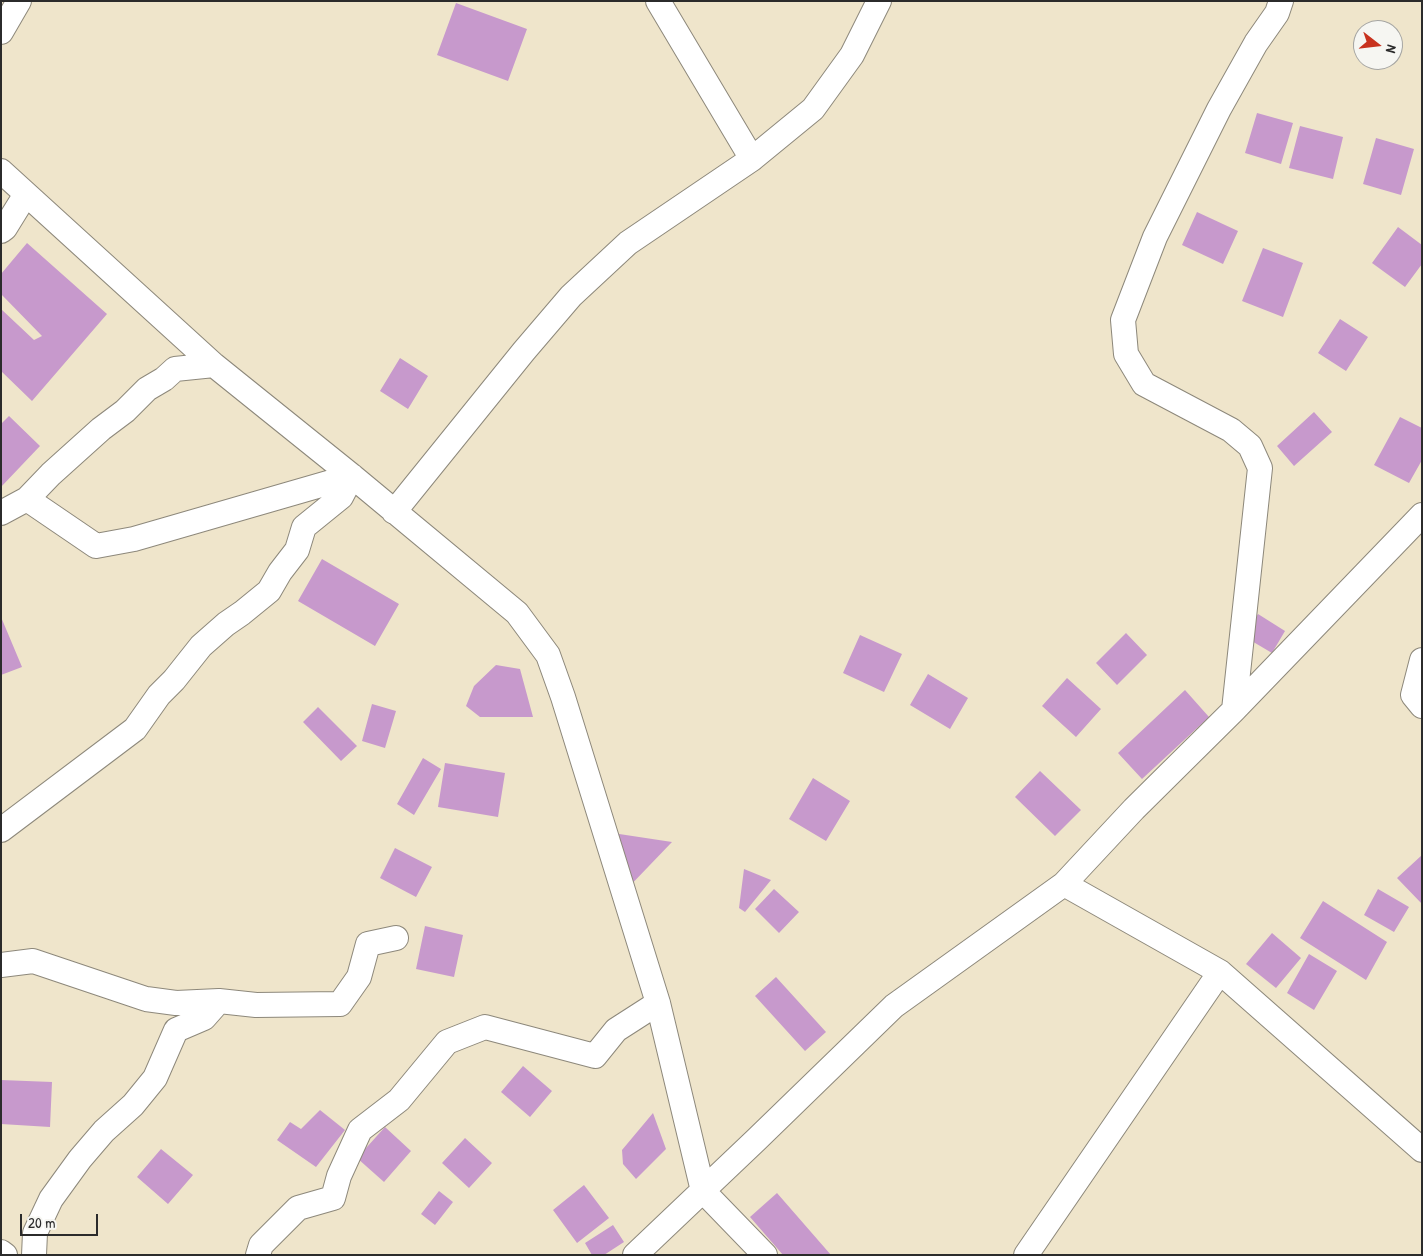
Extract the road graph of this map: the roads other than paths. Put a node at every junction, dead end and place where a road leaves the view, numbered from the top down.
1 (20, 1) edge
2 (658, 1) edge
3 (879, 1) edge
4 (1280, 1) edge
5 (1, 32) edge
6 (752, 159) junction
7 (1, 171) edge
8 (26, 194) junction
9 (1, 231) edge
10 (214, 365) junction
11 (352, 476) junction
12 (27, 498) junction
13 (394, 512) junction
14 (1, 513) edge
15 (1422, 515) edge
16 (1422, 660) edge
17 (1422, 706) edge
18 (1234, 710) junction
19 (1, 830) edge
20 (1064, 884) junction
21 (396, 938) dead end
22 (1, 965) edge
23 (1220, 972) junction
24 (219, 1001) junction
25 (658, 1003) junction
26 (1419, 1141) edge
27 (703, 1191) junction
28 (1, 1252) edge
29 (5, 1255) edge
30 (34, 1255) edge
31 (258, 1255) edge
32 (635, 1255) edge
33 (765, 1255) edge
34 (1026, 1255) edge

1 - 5 street
2 - 6 street
3 - 6 street
4 - 18 street
6 - 13 street
7 - 8 street
8 - 9 street
8 - 10 street
10 - 11 street
10 - 12 street
11 - 12 street
11 - 13 street
11 - 19 street
12 - 14 street
13 - 25 street
15 - 18 street
16 - 17 street
18 - 20 street
20 - 23 street
20 - 27 street
21 - 24 street
22 - 24 street
23 - 26 street
23 - 34 street
24 - 30 street
25 - 27 street
25 - 31 street
27 - 32 street
27 - 33 street
28 - 29 street

